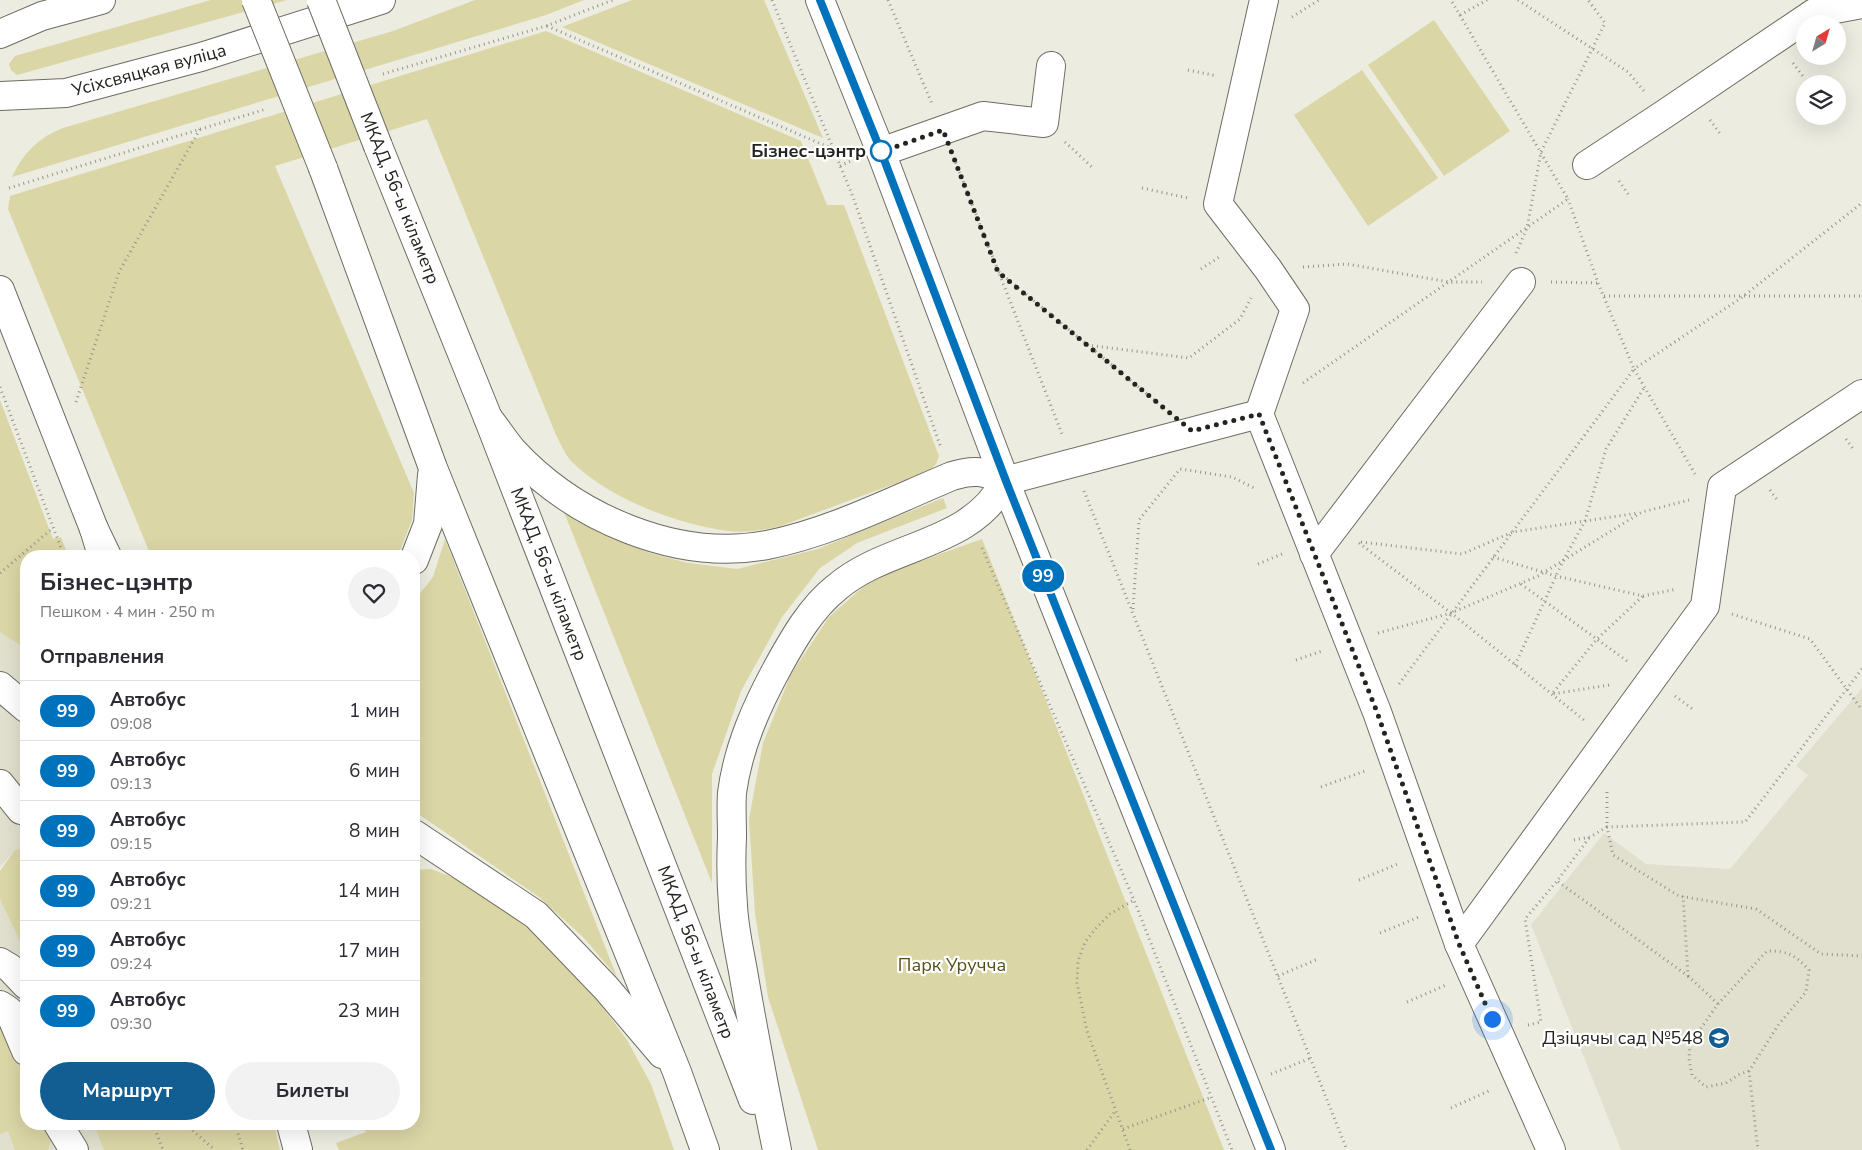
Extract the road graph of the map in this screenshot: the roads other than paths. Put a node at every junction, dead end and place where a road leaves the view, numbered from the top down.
1 (101, 0) edge
2 (256, 0) edge
3 (321, 0) edge
4 (381, 0) edge
5 (820, 0) edge
6 (1264, 0) edge
7 (1862, 4) edge
8 (0, 34) edge
9 (1051, 66) dead end
10 (0, 96) edge
11 (881, 152) junction
12 (1587, 165) dead end
13 (1521, 282) road end
14 (0, 290) edge
15 (1862, 394) edge
16 (1259, 414) junction
17 (488, 418) junction
18 (433, 468) junction
19 (1006, 481) junction
20 (94, 529) junction
21 (100, 550) edge
22 (104, 550) edge
23 (418, 550) edge
24 (1314, 554) junction
25 (0, 686) edge
26 (20, 703) edge
27 (0, 784) edge
28 (20, 809) edge
29 (420, 838) edge
30 (420, 854) edge
31 (448, 856) junction
32 (1459, 944) junction
33 (0, 962) edge
34 (20, 979) edge
35 (0, 1005) edge
36 (20, 1037) edge
37 (677, 1072) junction
38 (62, 1130) edge
39 (78, 1130) edge
40 (293, 1130) edge
41 (74, 1150) edge
42 (81, 1150) edge
43 (298, 1150) edge
44 (705, 1150) edge
45 (773, 1150) edge
46 (777, 1150) edge
47 (1271, 1150) edge
48 (1551, 1150) edge

1 - 8 main road
2 - 18 main road, bridge
3 - 17 main road, МКАД, 56-ы кіламетр, bridge
4 - 10 main road, Усіхсвяцкая вуліца
5 - 11 main road
6 - 16 main road
7 - 12 main road
9 - 11 main road
11 - 19 main road
13 - 24 main road
14 - 20 main road
15 - 32 main road
16 - 19 main road
16 - 24 main road
17 - 19 main road
17 - 45 main road, МКАД, 56-ы кіламетр
18 - 23 main road
18 - 37 main road
19 - 46 main road
19 - 47 main road
20 - 21 main road
20 - 22 main road
24 - 32 main road
25 - 26 main road
27 - 28 main road
29 - 31 main road
30 - 31 main road
31 - 37 main road
32 - 48 main road
33 - 34 main road
35 - 36 main road
37 - 44 main road
38 - 41 main road
39 - 42 main road
40 - 43 main road

